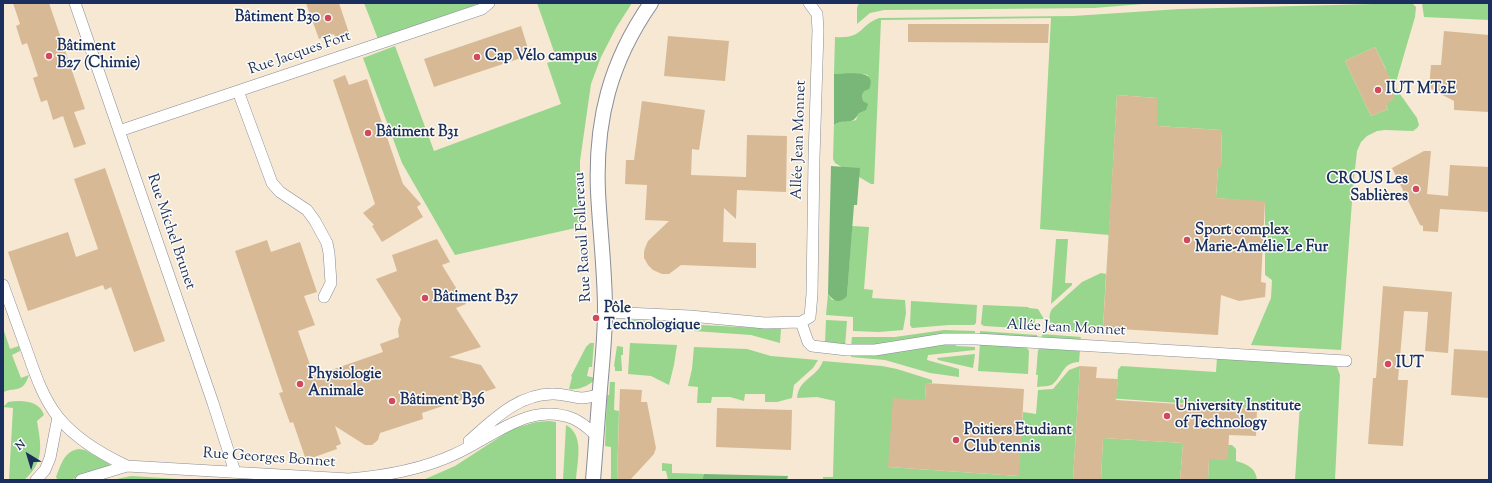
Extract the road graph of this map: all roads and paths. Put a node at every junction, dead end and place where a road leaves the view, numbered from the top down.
1 (75, 3) edge
2 (488, 3) edge
3 (651, 3) edge
4 (809, 3) edge
5 (238, 91) junction
6 (119, 131) junction
7 (3, 285) edge
8 (324, 297) dead end
9 (605, 312) junction
10 (800, 322) junction
11 (1346, 361) dead end
12 (600, 394) junction
13 (58, 417) junction
14 (596, 436) junction
15 (454, 455) junction
16 (127, 466) junction
17 (235, 472) junction
18 (36, 480) edge
19 (81, 480) edge
20 (593, 480) edge

1 - 6 street, Rue Michel Brunet
2 - 5 street, Rue Jacques Fort
3 - 9 street, Rue Raoul Follereau
4 - 10 street, Allée Jean Monnet
5 - 6 street, Rue Jacques Fort
5 - 8 street
6 - 17 street, Rue Michel Brunet
7 - 13 street
9 - 10 street
9 - 12 street, Rue Raoul Follereau
10 - 11 street, Allée Jean Monnet
12 - 14 street, Rue Raoul Follereau
12 - 15 street, Rue Georges Bonnet
13 - 16 street
13 - 18 street
14 - 15 street, Rue Georges Bonnet
14 - 20 street, Rue Raoul Follereau
15 - 17 street, Rue Georges Bonnet
16 - 17 street, Rue Georges Bonnet
16 - 19 street, Rue Georges Bonnet

